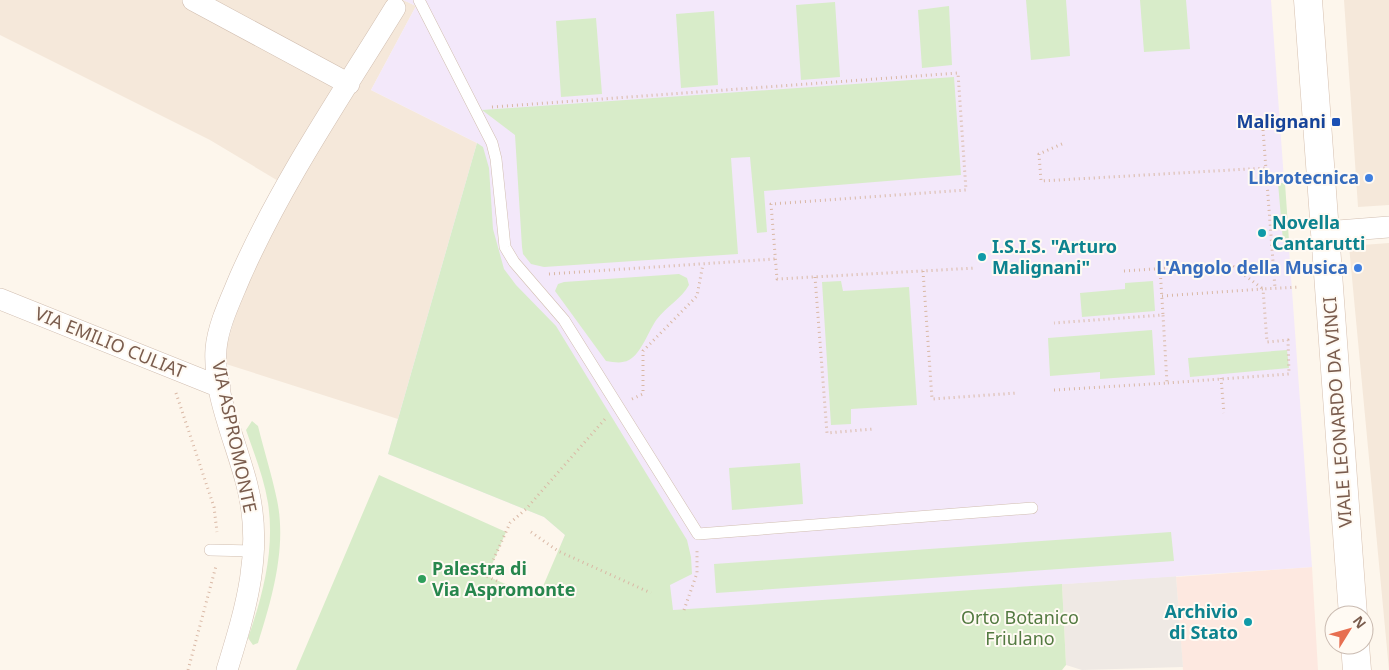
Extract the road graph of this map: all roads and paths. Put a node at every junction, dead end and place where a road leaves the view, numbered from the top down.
1 (193, 0) edge
2 (419, 0) edge
3 (1308, 0) edge
4 (395, 8) dead end
5 (349, 84) junction
6 (502, 106) dead end
7 (1263, 130) dead end
8 (1062, 144) dead end
9 (1266, 168) junction
10 (1389, 227) edge
11 (1325, 232) junction
12 (775, 259) junction
13 (704, 264) junction
14 (976, 268) dead end
15 (1160, 268) junction
16 (923, 271) junction
17 (1124, 271) dead end
18 (526, 276) junction
19 (815, 276) junction
20 (1299, 287) dead end
21 (1275, 288) junction
22 (1263, 289) junction
23 (1162, 296) junction
24 (0, 299) edge
25 (1163, 315) junction
26 (1054, 323) dead end
27 (1221, 378) junction
28 (1167, 382) junction
29 (220, 387) junction
30 (1054, 390) dead end
31 (176, 392) dead end
32 (1018, 393) dead end
33 (617, 406) junction
34 (1224, 413) dead end
35 (873, 429) dead end
36 (1032, 508) dead end
37 (531, 532) dead end
38 (217, 534) dead end
39 (698, 534) junction
40 (210, 550) dead end
41 (254, 551) junction
42 (216, 566) dead end
43 (498, 581) dead end
44 (651, 593) dead end
45 (1352, 605) edge
46 (684, 610) dead end
47 (1356, 655) edge
48 (188, 670) edge
49 (227, 670) edge
50 (1357, 670) edge

1 - 5 street
2 - 18 lane
3 - 11 main road, VIALE LEONARDO DA VINCI
4 - 5 street, VIA ASPROMONTE
5 - 29 street, VIA ASPROMONTE
6 - 12 path
7 - 9 path
8 - 9 path
9 - 21 path
10 - 11 street
11 - 45 main road, VIALE LEONARDO DA VINCI
12 - 13 path
12 - 19 path
13 - 18 path
13 - 33 path
14 - 16 path
15 - 17 path
15 - 22 path
15 - 23 path
16 - 19 path
16 - 32 path
18 - 33 lane
19 - 35 path
20 - 21 path
21 - 22 path
22 - 23 path
22 - 27 path
23 - 25 path
24 - 29 street, VIA EMILIO CULIAT
25 - 26 path
25 - 28 path
27 - 28 path
27 - 34 path
28 - 30 path
29 - 41 street, VIA ASPROMONTE
31 - 38 path
33 - 39 lane
33 - 43 path
36 - 39 lane
37 - 44 path
39 - 46 path
40 - 41 lane
41 - 49 street, VIA ASPROMONTE
42 - 48 path
47 - 50 main road

